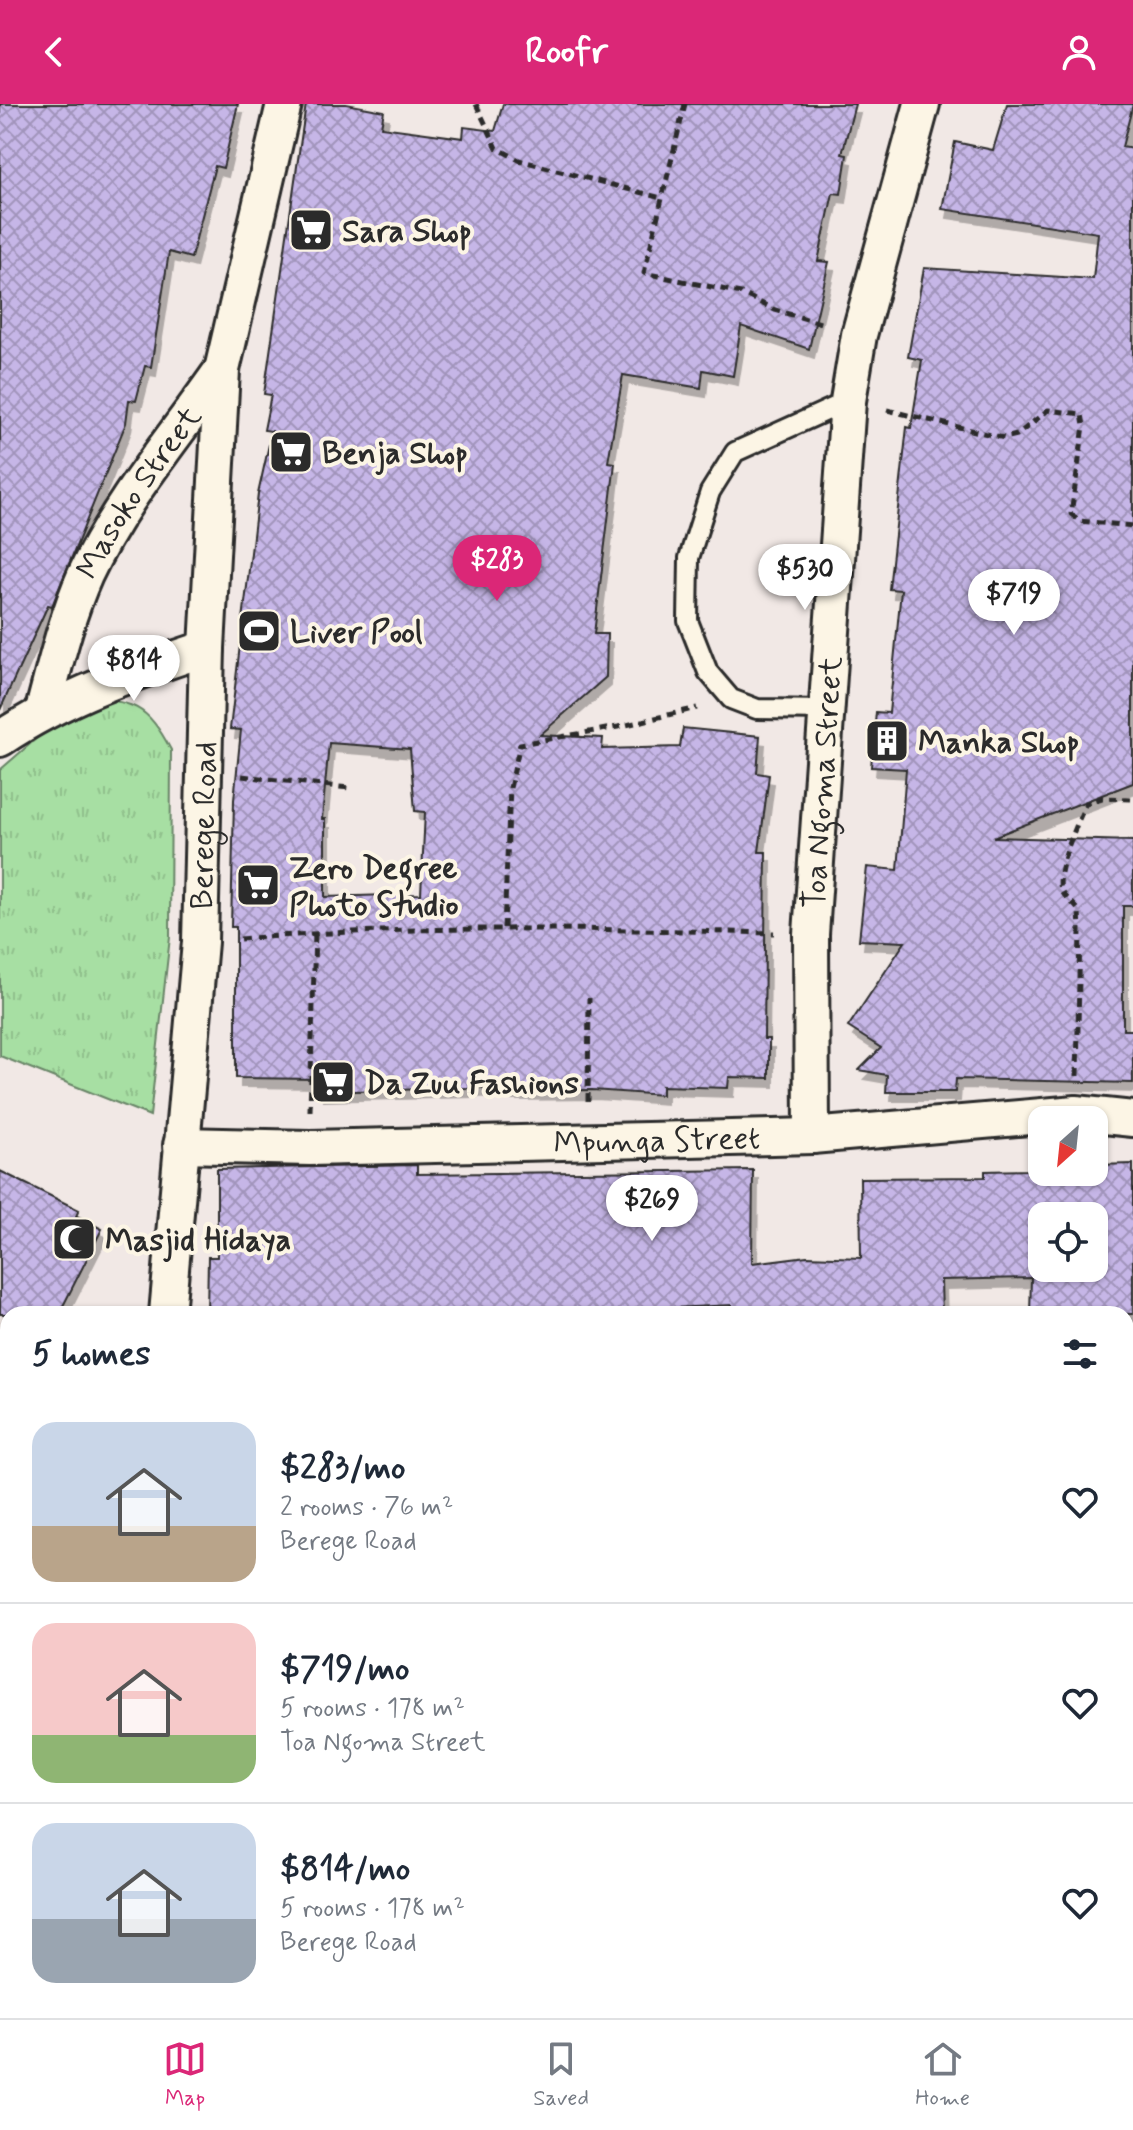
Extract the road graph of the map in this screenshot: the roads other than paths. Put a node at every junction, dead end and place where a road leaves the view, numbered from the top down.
1 (284, 104) edge
2 (922, 104) edge
3 (222, 370) junction
4 (848, 401) junction
5 (207, 648) junction
6 (43, 710) junction
7 (827, 710) junction
8 (0, 739) edge
9 (1133, 1119) edge
10 (812, 1136) junction
11 (181, 1145) junction
12 (168, 1306) edge

1 - 3 street, Berege Road
2 - 4 street, Toa Ngoma Street
3 - 5 street, Berege Road
3 - 6 street, Masoko Street
4 - 7 street, Toa Ngoma Street
4 - 7 lane
5 - 6 street
5 - 11 street, Berege Road
6 - 8 street
7 - 10 street, Toa Ngoma Street
9 - 10 street, Mpunga Street
10 - 11 street, Mpunga Street
11 - 12 street, Berege Road

